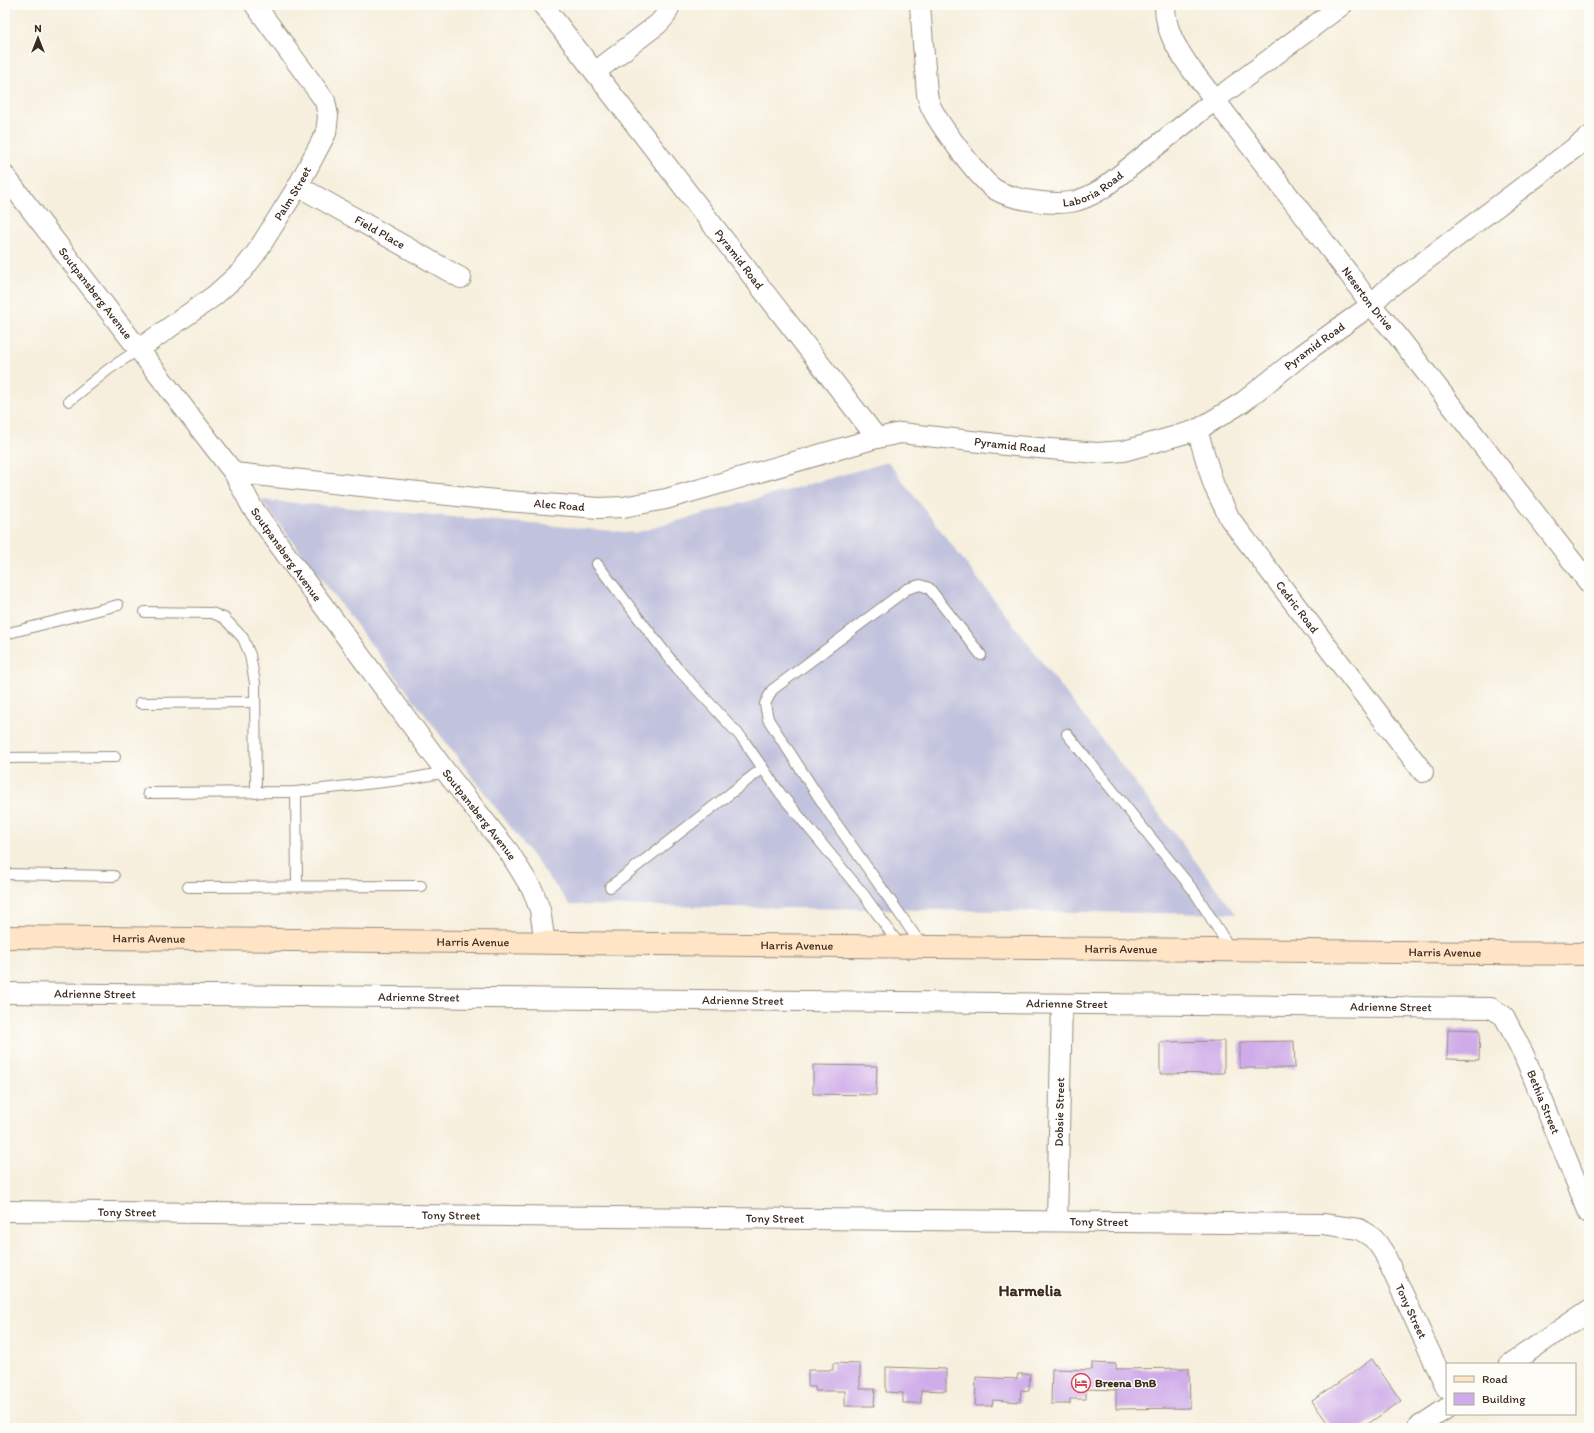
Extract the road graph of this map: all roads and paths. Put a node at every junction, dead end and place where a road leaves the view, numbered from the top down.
1 (255, 5) edge
2 (543, 5) edge
3 (670, 5) edge
4 (920, 5) edge
5 (1165, 5) edge
6 (1342, 5) edge
7 (594, 72) junction
8 (1215, 100) junction
9 (1589, 137) edge
10 (5, 176) edge
11 (298, 186) junction
12 (461, 278) dead end
13 (1370, 305) junction
14 (139, 349) junction
15 (69, 401) dead end
16 (1197, 430) junction
17 (877, 438) junction
18 (234, 473) junction
19 (597, 564) dead end
20 (1589, 583) edge
21 (118, 605) dead end
22 (145, 612) dead end
23 (5, 634) edge
24 (981, 655) dead end
25 (254, 702) junction
26 (140, 703) dead end
27 (1067, 734) dead end
28 (115, 757) dead end
29 (5, 758) edge
30 (763, 768) junction
31 (446, 772) junction
32 (1423, 772) dead end
33 (256, 792) junction
34 (296, 792) junction
35 (148, 793) dead end
36 (5, 874) edge
37 (114, 876) dead end
38 (297, 885) junction
39 (421, 886) dead end
40 (188, 887) dead end
41 (610, 887) dead end
42 (5, 936) edge
43 (544, 943) junction
44 (900, 946) junction
45 (923, 947) junction
46 (1232, 950) junction
47 (1589, 954) edge
48 (5, 993) edge
49 (1062, 1004) junction
50 (1481, 1008) joint
51 (1581, 1175) edge
52 (5, 1211) edge
53 (1589, 1213) edge
54 (1057, 1220) junction
55 (1589, 1310) edge
56 (1511, 1363) edge
57 (1446, 1387) edge
58 (1446, 1409) edge
59 (1418, 1428) edge

1 - 11 street, Palm Street
2 - 7 street, Pyramid Road
3 - 7 street
4 - 8 street, Laboria Road
5 - 8 street, Neserton Drive
6 - 8 street, Laboria Road
7 - 17 street, Pyramid Road
8 - 13 street, Neserton Drive
9 - 13 street, Pyramid Road
10 - 14 street, Soutpansberg Avenue
11 - 12 street, Field Place
11 - 14 street, Palm Street
13 - 16 street, Pyramid Road
13 - 20 street, Neserton Drive
14 - 15 lane
14 - 18 street, Soutpansberg Avenue
16 - 17 street, Pyramid Road
16 - 32 street, Cedric Road
17 - 18 street, Alec Road
18 - 31 street, Soutpansberg Avenue
19 - 30 lane
21 - 23 lane
22 - 25 lane
24 - 45 lane
25 - 26 lane
25 - 33 lane
27 - 46 lane
28 - 29 lane
30 - 41 lane
30 - 44 lane
31 - 34 lane
31 - 43 street, Soutpansberg Avenue
33 - 34 lane
33 - 35 lane
34 - 38 lane
36 - 37 lane
38 - 39 lane
38 - 40 lane
42 - 43 main road, Harris Avenue
43 - 44 main road, Harris Avenue
44 - 45 main road, Harris Avenue
45 - 46 main road, Harris Avenue
46 - 47 main road, Harris Avenue
48 - 49 street, Adrienne Street
49 - 50 street, Adrienne Street
49 - 54 street, Dobsie Street
50 - 51 street, Bethia Street
51 - 53 street, Bethia Street
52 - 54 street, Tony Street
54 - 57 street, Tony Street
55 - 56 street
58 - 59 street

